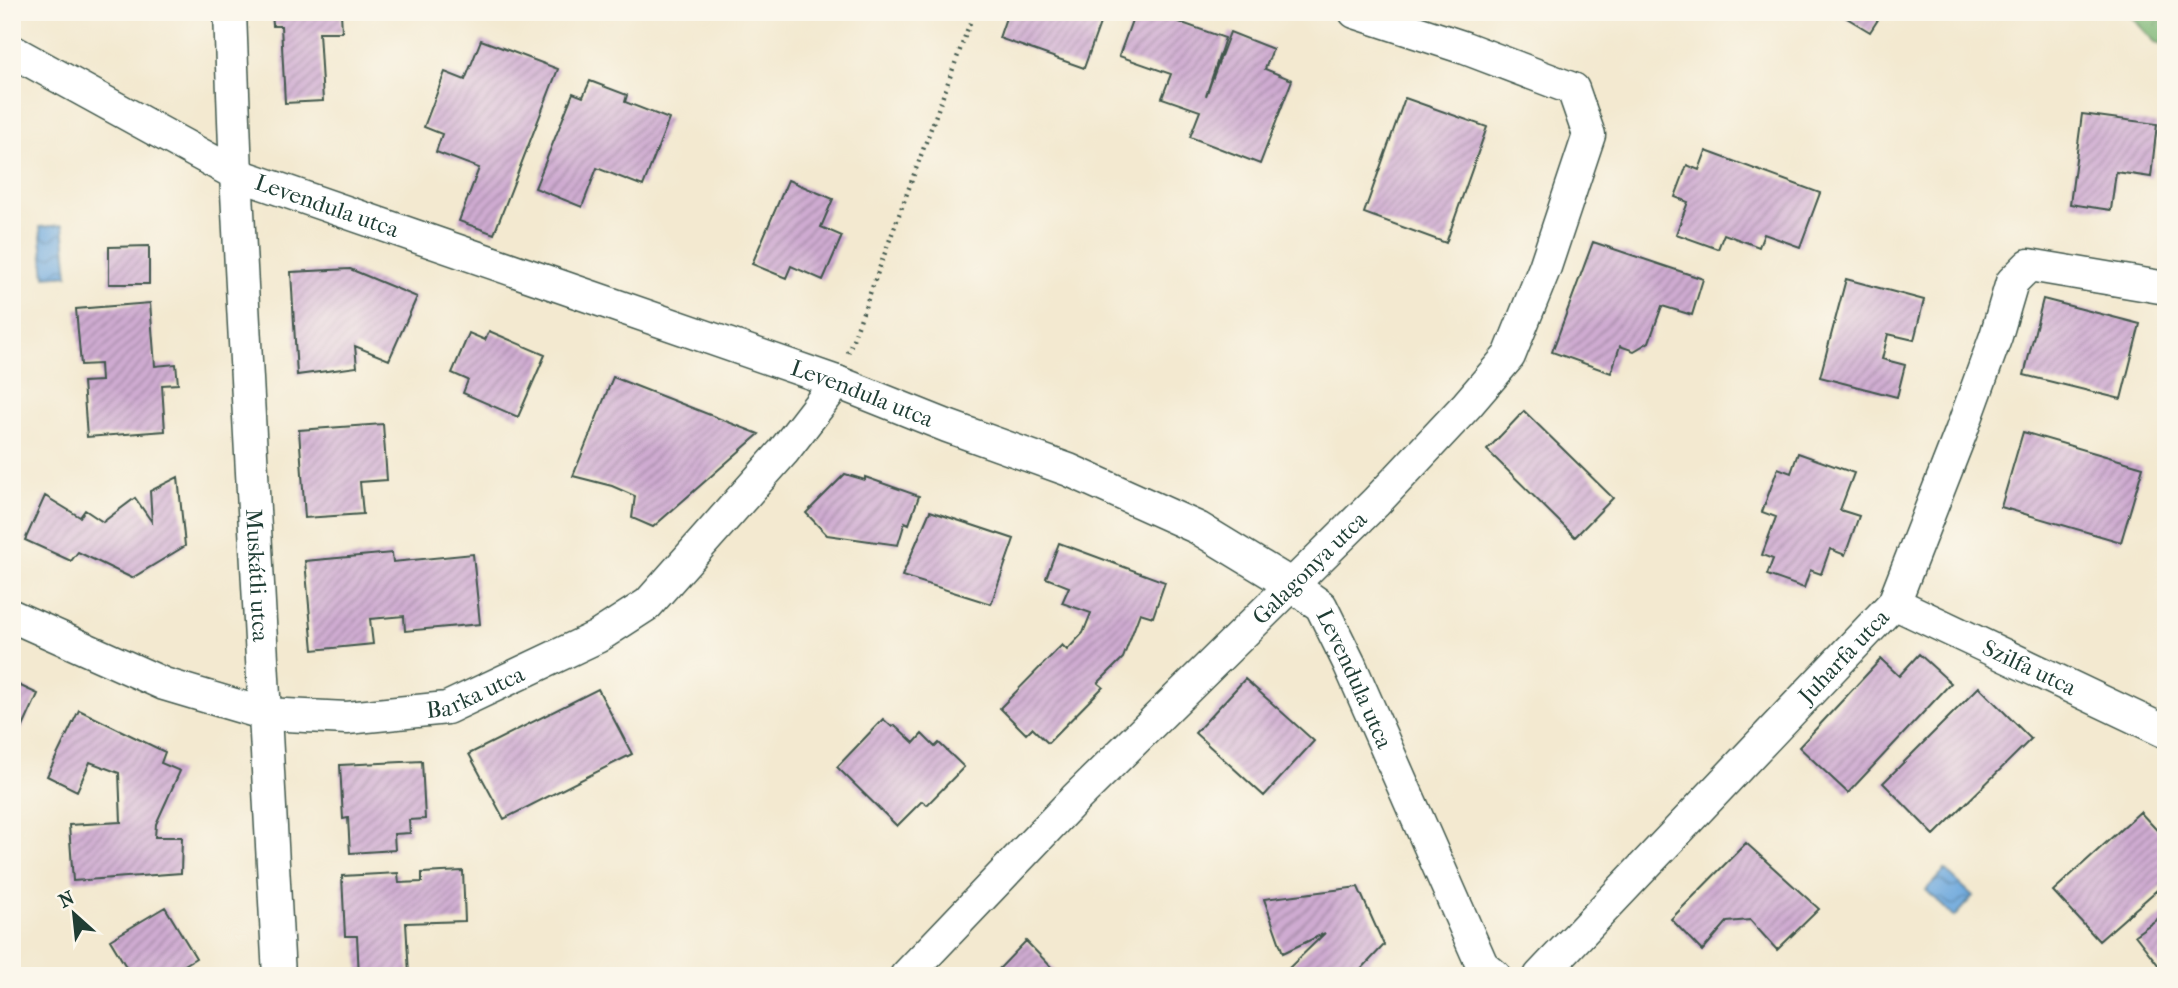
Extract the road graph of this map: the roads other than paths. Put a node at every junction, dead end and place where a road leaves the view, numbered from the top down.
1 (230, 12) edge
2 (1355, 12) edge
3 (12, 51) edge
4 (236, 174) junction
5 (2166, 288) edge
6 (837, 383) junction
7 (1290, 584) junction
8 (1894, 603) junction
9 (12, 616) edge
10 (265, 714) junction
11 (2166, 732) edge
12 (279, 976) edge
13 (906, 976) edge
14 (1495, 976) edge
15 (1540, 976) edge

1 - 4 street, Muskátli utca
2 - 7 street, Galagonya utca
3 - 4 street, Levendula utca
4 - 6 street, Levendula utca
4 - 10 street, Muskátli utca
5 - 8 street, Juharfa utca
6 - 7 street, Levendula utca
6 - 10 street, Barka utca
7 - 13 street, Galagonya utca
7 - 14 street, Levendula utca
8 - 11 street, Szilfa utca
8 - 15 street, Juharfa utca
9 - 10 street, Barka utca
10 - 12 street, Muskátli utca

